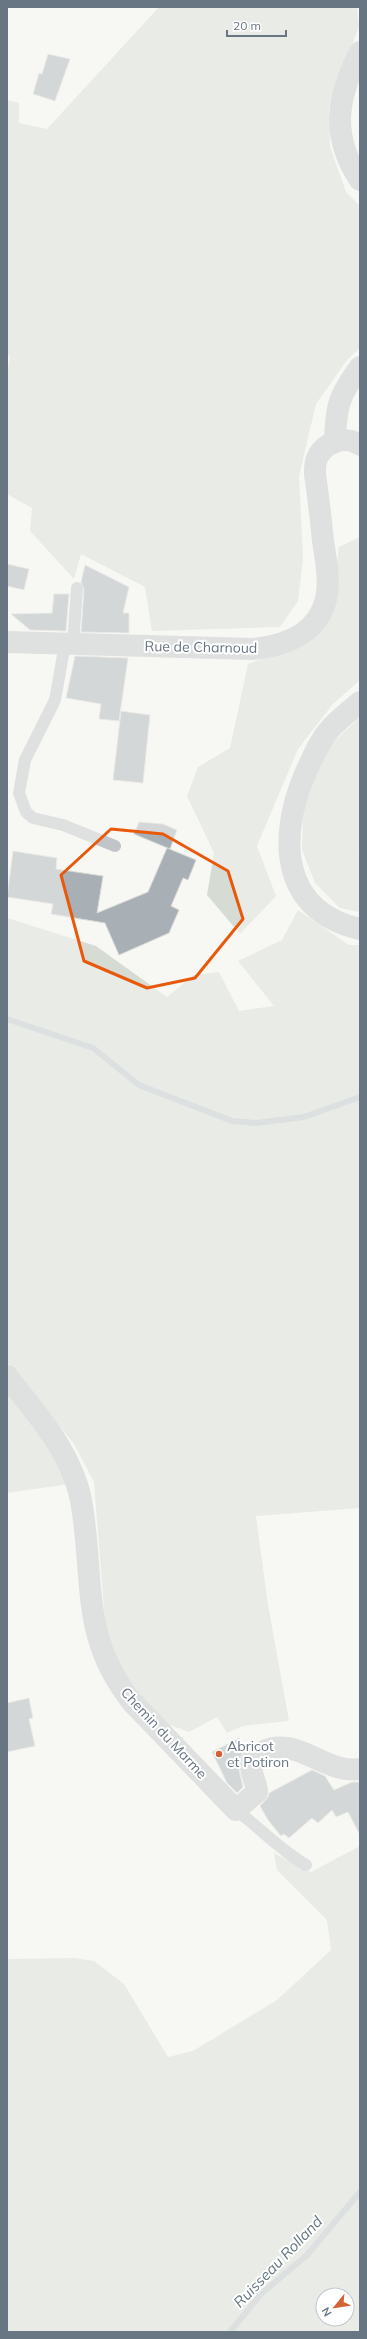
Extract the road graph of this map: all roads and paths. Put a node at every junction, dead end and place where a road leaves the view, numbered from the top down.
1 (360, 52) edge
2 (360, 180) edge
3 (360, 367) edge
4 (335, 441) junction
5 (360, 445) edge
6 (77, 588) dead end
7 (7, 642) edge
8 (69, 644) junction
9 (360, 702) edge
10 (115, 846) dead end
11 (360, 929) edge
12 (7, 1376) edge
13 (360, 1769) edge
14 (236, 1810) junction
15 (306, 1865) dead end

1 - 2 street
3 - 4 street
4 - 5 street
4 - 8 street, Rue de Charnoud
6 - 8 lane
7 - 8 street, Rue de Charnoud
8 - 10 lane
9 - 11 street
12 - 14 street, Chemin du Marme
13 - 14 street
14 - 15 lane

